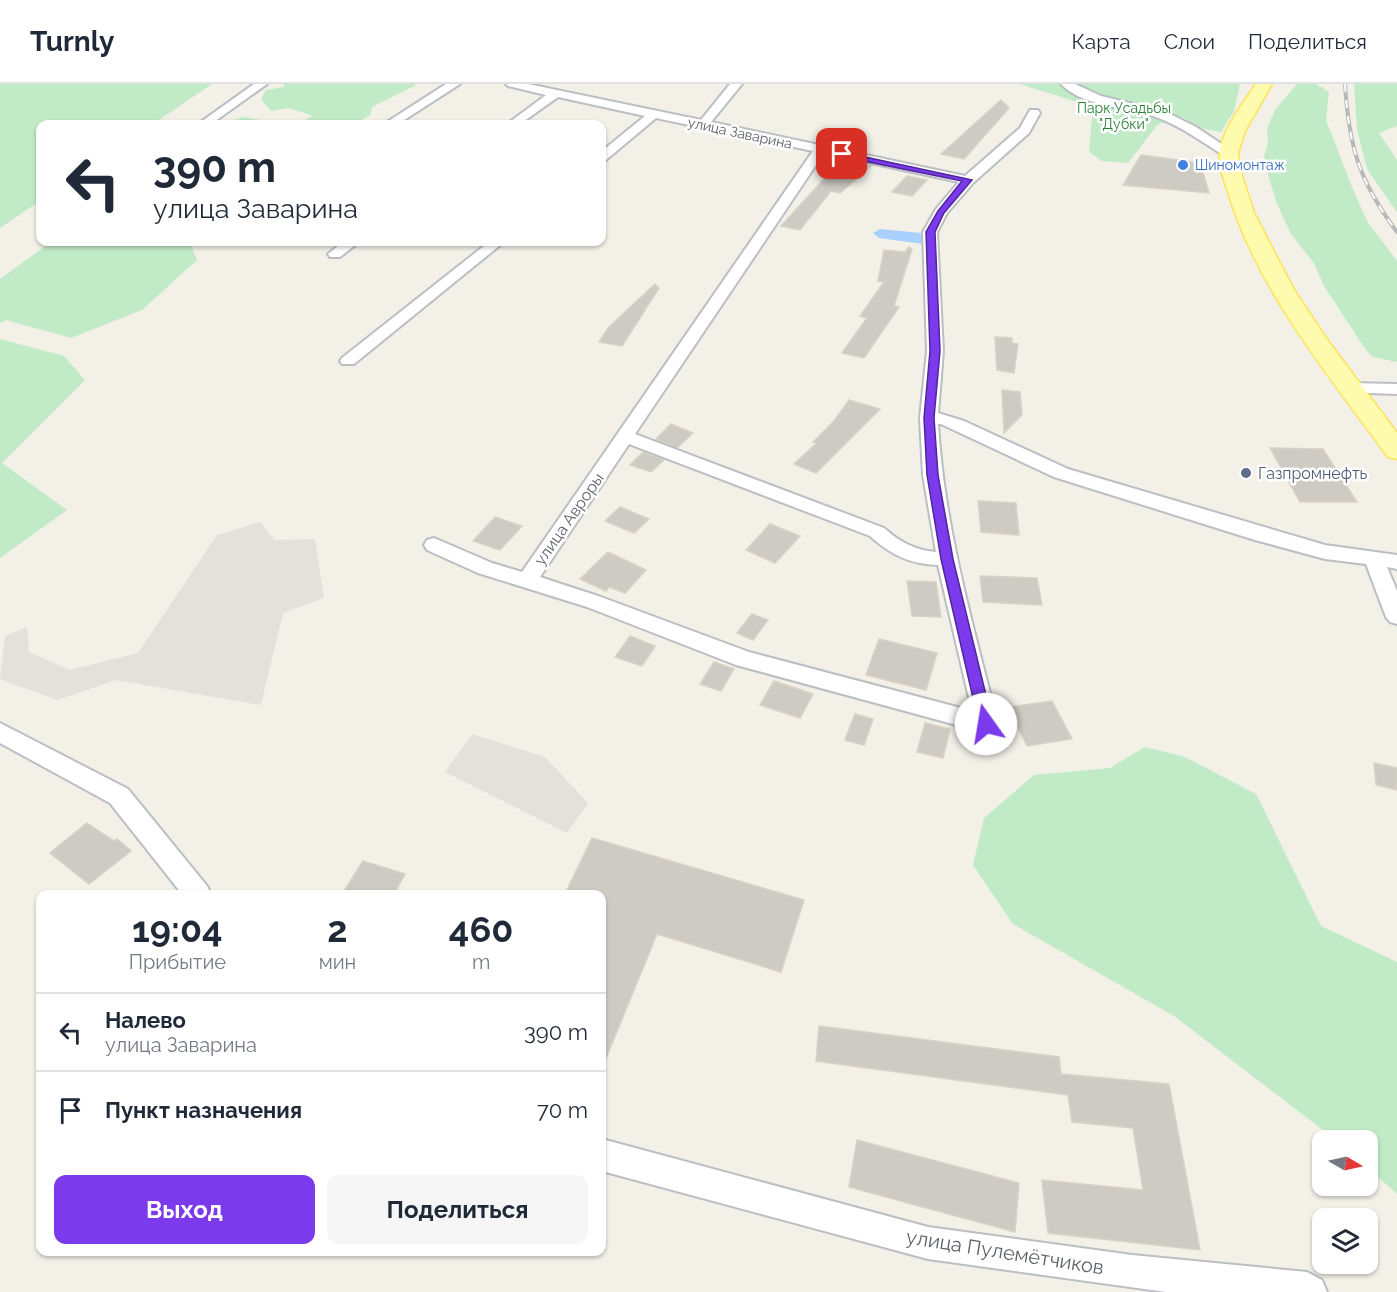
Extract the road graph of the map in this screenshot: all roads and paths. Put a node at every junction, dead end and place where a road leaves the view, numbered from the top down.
1 (261, 84) edge
2 (454, 84) edge
3 (512, 84) edge
4 (736, 84) edge
5 (1067, 84) edge
6 (1264, 84) edge
7 (556, 93) junction
8 (1034, 113) dead end
9 (654, 114) junction
10 (210, 120) edge
11 (396, 120) edge
12 (519, 120) edge
13 (703, 125) junction
14 (820, 150) junction
15 (1229, 153) junction
16 (606, 154) edge
17 (968, 180) junction
18 (346, 246) edge
19 (492, 246) edge
20 (335, 254) dead end
21 (348, 361) dead end
22 (1349, 388) junction
23 (1397, 389) edge
24 (929, 418) junction
25 (626, 437) junction
26 (1397, 451) edge
27 (434, 545) dead end
28 (947, 559) junction
29 (1374, 560) junction
30 (1397, 562) edge
31 (527, 580) junction
32 (1397, 617) edge
33 (0, 732) edge
34 (195, 890) edge
35 (606, 1156) edge
36 (1310, 1292) edge

1 - 10 street
2 - 11 street
3 - 7 street, улица Заварина
4 - 13 street
5 - 15 street
6 - 15 main road
7 - 9 street, улица Заварина
7 - 12 street
8 - 17 street
9 - 13 street, улица Заварина
9 - 16 street
13 - 14 street, улица Заварина
14 - 17 street, улица Заварина
14 - 25 street, улица Авроры
15 - 22 main road
17 - 24 street
18 - 20 street
19 - 21 street
22 - 23 street
22 - 26 main road
24 - 28 street
24 - 29 street
25 - 28 street
25 - 31 street, улица Авроры
27 - 31 street
28 - 31 street, улица Авроры
29 - 30 street
29 - 32 street
33 - 34 street
35 - 36 street, улица Пулемётчиков

